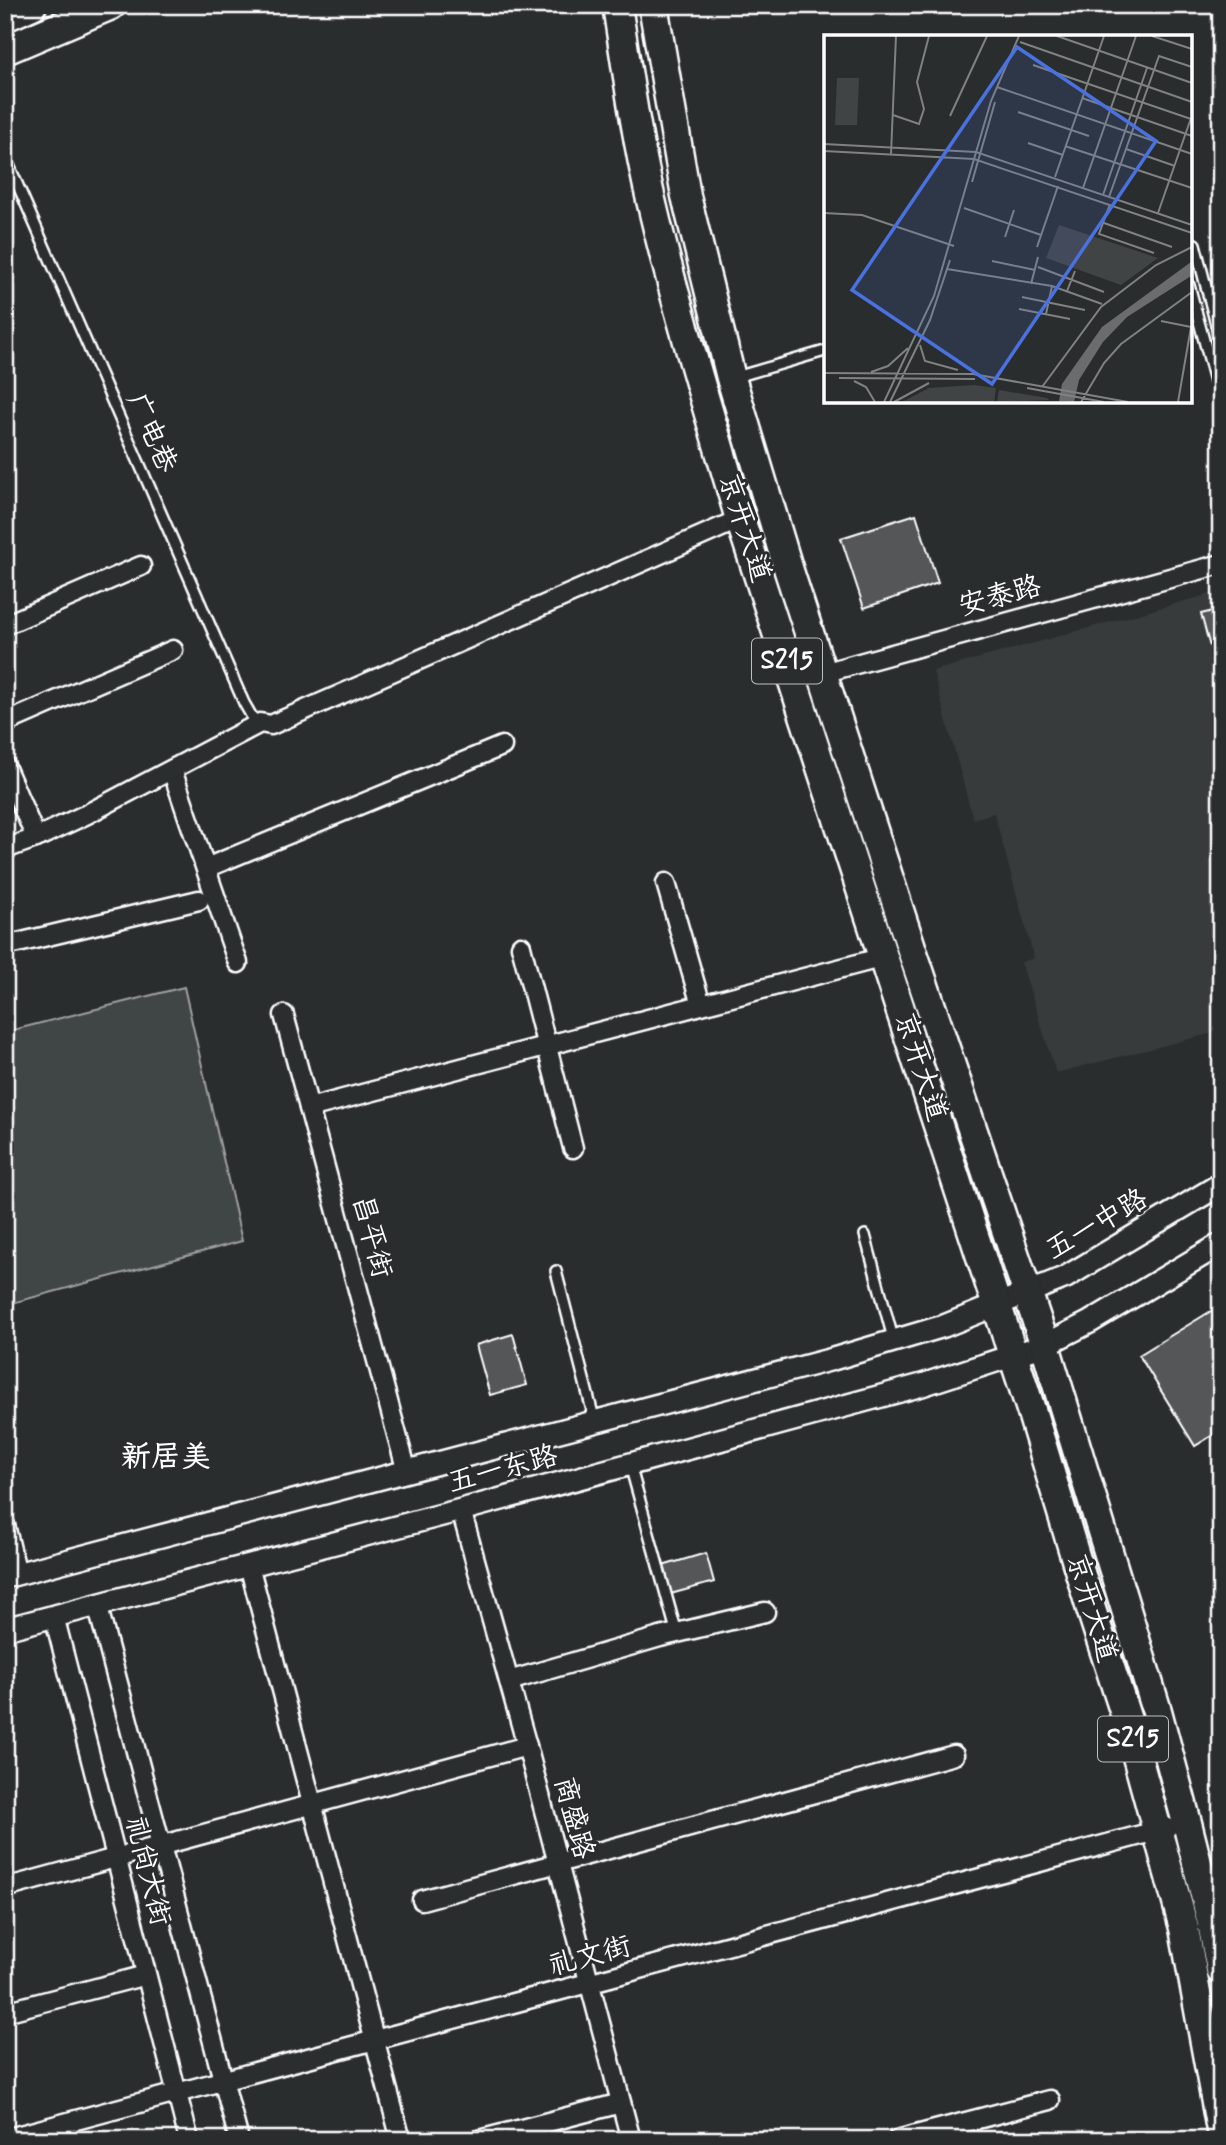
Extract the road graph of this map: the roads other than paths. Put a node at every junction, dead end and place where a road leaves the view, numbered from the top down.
1 (32, 5) edge
2 (111, 5) edge
3 (615, 5) edge
4 (653, 5) edge
5 (5, 17) edge
6 (5, 50) edge
7 (5, 156) edge
8 (1192, 245) edge
9 (1191, 292) edge
10 (1221, 344) edge
11 (824, 351) edge
12 (731, 378) junction
13 (1221, 403) edge
14 (740, 519) junction
15 (1221, 564) edge
16 (141, 566) dead end
17 (5, 625) edge
18 (173, 650) dead end
19 (823, 673) junction
20 (794, 682) junction
21 (5, 723) edge
22 (260, 723) junction
23 (502, 746) dead end
24 (5, 766) edge
25 (172, 770) junction
26 (36, 838) junction
27 (5, 849) edge
28 (206, 869) junction
29 (666, 883) dead end
30 (199, 900) dead end
31 (5, 946) edge
32 (521, 946) dead end
33 (884, 957) junction
34 (238, 963) dead end
35 (701, 1005) junction
36 (284, 1015) dead end
37 (546, 1046) junction
38 (309, 1108) junction
39 (573, 1149) dead end
40 (1221, 1184) edge
41 (865, 1235) dead end
42 (1221, 1244) edge
43 (556, 1271) dead end
44 (1028, 1294) junction
45 (997, 1306) junction
46 (894, 1342) junction
47 (1045, 1345) junction
48 (1013, 1356) junction
49 (595, 1423) junction
50 (630, 1465) junction
51 (407, 1472) junction
52 (461, 1510) junction
53 (5, 1525) edge
54 (249, 1566) junction
55 (11, 1576) edge
56 (97, 1605) junction
57 (765, 1612) dead end
58 (54, 1616) junction
59 (5, 1629) edge
60 (677, 1634) junction
61 (509, 1681) junction
62 (527, 1746) junction
63 (954, 1755) dead end
64 (312, 1805) junction
65 (1187, 1823) junction
66 (1157, 1831) junction
67 (161, 1846) junction
68 (117, 1858) junction
69 (558, 1864) junction
70 (5, 1888) edge
71 (422, 1900) dead end
72 (1221, 1970) edge
73 (146, 1975) junction
74 (589, 1984) junction
75 (5, 2012) edge
76 (375, 2040) junction
77 (223, 2080) junction
78 (177, 2093) junction
79 (1049, 2100) dead end
80 (621, 2103) junction
81 (1221, 2130) edge
82 (5, 2139) edge
83 (189, 2140) edge
84 (239, 2140) edge
85 (401, 2140) edge
86 (479, 2140) edge
87 (631, 2140) edge
88 (897, 2140) edge

1 - 5 main road
2 - 6 main road
3 - 14 main road, 京开大道 / S215
4 - 12 main road, 京开大道 / S215
7 - 22 lane, 广电巷
8 - 10 lane
9 - 13 lane
11 - 12 lane
12 - 19 main road, 京开大道 / S215
14 - 20 main road, 京开大道 / S215
14 - 22 street
15 - 19 street, 安泰路
16 - 17 street
18 - 21 street
19 - 20 street, 安泰路
19 - 44 main road, 京开大道 / S215
20 - 33 main road, 京开大道 / S215
22 - 25 street
23 - 28 street
24 - 26 street
25 - 26 street
25 - 28 street
26 - 27 street
28 - 34 street
29 - 35 street
30 - 31 street
32 - 37 street
33 - 35 street
33 - 45 main road, 京开大道 / S215
35 - 37 street
36 - 38 street, 昌平街
37 - 38 street
37 - 39 street
38 - 51 street, 昌平街
40 - 44 street, 五一中路
41 - 46 lane
42 - 47 street
43 - 49 lane
44 - 45 street, 五一中路
44 - 47 main road, 京开大道 / S215
45 - 46 street, 五一东路
45 - 48 main road, 京开大道 / S215
46 - 49 street, 五一东路
47 - 48 street
47 - 65 main road, 京开大道 / S215
48 - 50 street, 五一东路
48 - 66 main road, 京开大道 / S215
49 - 51 street, 五一东路
50 - 52 street, 五一东路
50 - 60 lane
51 - 55 street, 五一东路
52 - 54 street, 五一东路
52 - 61 street, 商盛路
53 - 55 street
54 - 56 street, 五一东路
54 - 64 street
56 - 58 street, 五一东路
56 - 67 street
57 - 60 street
58 - 59 street, 五一东路
58 - 68 street, 礼尚大街
60 - 61 street
61 - 62 street, 商盛路
62 - 64 street
62 - 69 street, 商盛路
63 - 69 street
64 - 67 street
64 - 76 street
65 - 66 street, 礼文街
65 - 72 main road, 京开大道 / S215
66 - 74 street, 礼文街
66 - 81 main road, 京开大道 / S215
67 - 68 street
67 - 77 street
68 - 70 street
68 - 73 street, 礼尚大街
69 - 71 street
69 - 74 street, 商盛路
73 - 75 street
73 - 78 street, 礼尚大街
74 - 76 street, 礼文街
74 - 80 street, 商盛路
76 - 77 street, 礼文街
76 - 85 street
77 - 78 street, 礼文街
77 - 84 street
78 - 82 street, 礼文街
78 - 83 street, 礼尚大街
79 - 88 street
80 - 86 street
80 - 87 street, 商盛路

